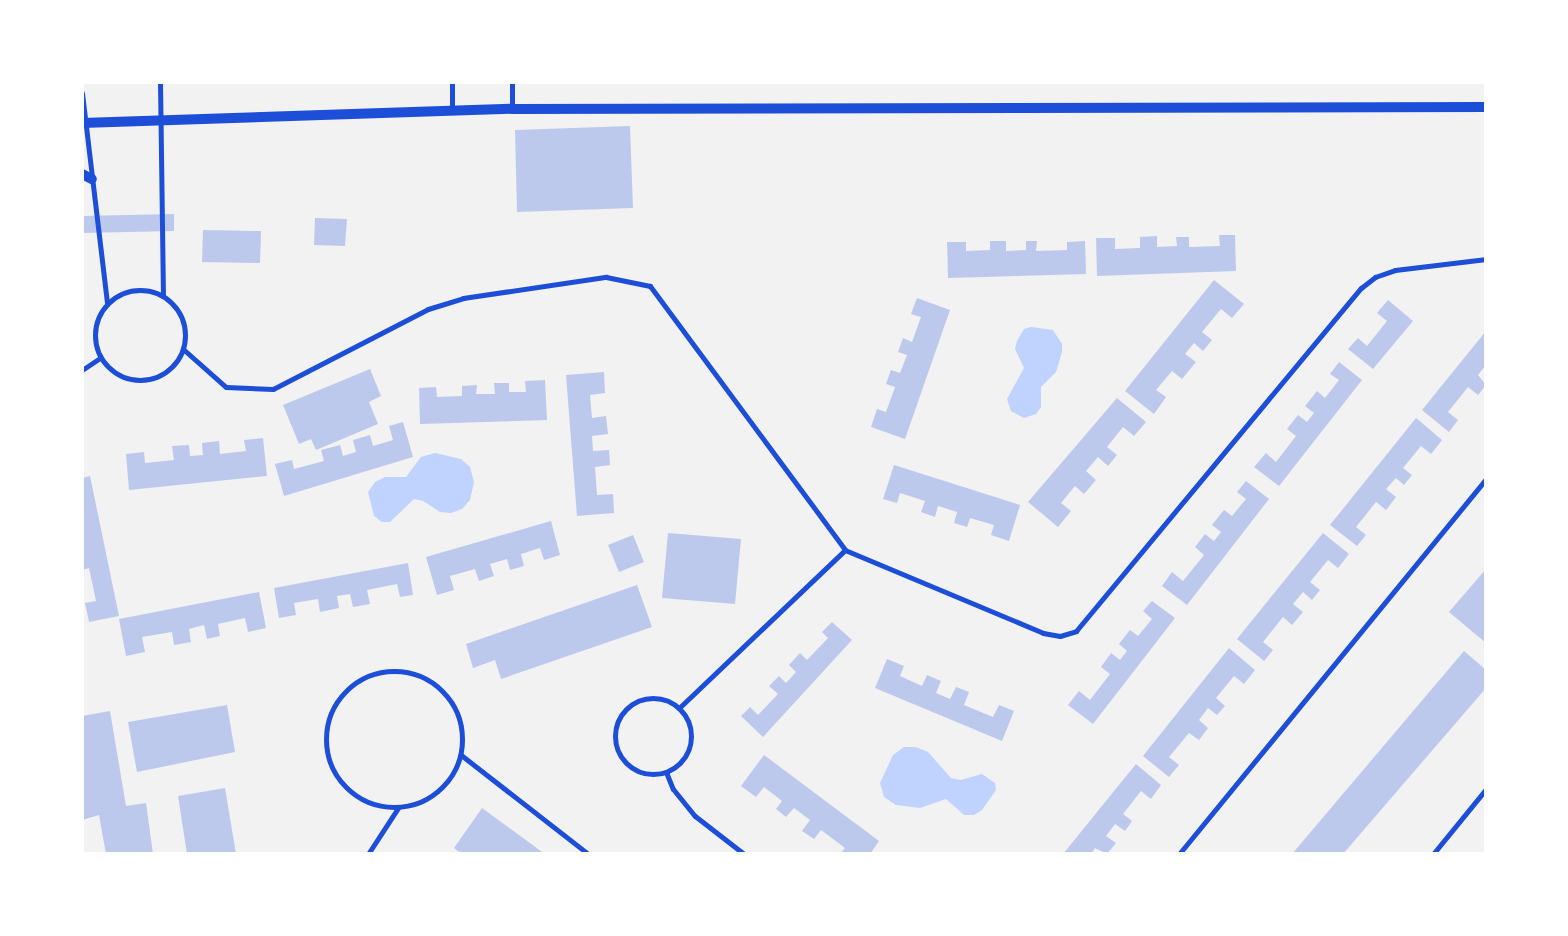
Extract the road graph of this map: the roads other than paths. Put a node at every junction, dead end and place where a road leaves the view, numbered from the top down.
1 (160, 82) edge
2 (452, 82) edge
3 (512, 82) edge
4 (82, 93) edge
5 (1486, 107) edge
6 (512, 109) junction
7 (452, 110) junction
8 (160, 121) junction
9 (84, 123) edge
10 (87, 176) edge
11 (1486, 259) edge
12 (163, 296) junction
13 (107, 304) junction
14 (182, 349) junction
15 (100, 358) junction
16 (82, 370) edge
17 (1486, 480) edge
18 (845, 550) junction
19 (679, 708) junction
20 (461, 755) junction
21 (666, 772) junction
22 (1485, 791) edge
23 (398, 808) junction
24 (368, 854) edge
25 (588, 854) edge
26 (744, 854) edge
27 (1179, 854) edge
28 (1432, 854) edge

1 - 8 street
2 - 7 street
3 - 6 street
4 - 9 street
5 - 6 main road
6 - 7 main road
7 - 8 main road
8 - 9 main road
8 - 12 street
9 - 10 street
10 - 13 street
11 - 18 street
12 - 13 street
12 - 14 street
13 - 15 street
14 - 15 street
14 - 18 street
15 - 16 street
17 - 27 street
18 - 19 street
19 - 21 street
19 - 21 street
20 - 23 street
20 - 23 street
20 - 25 street
21 - 26 street
22 - 28 street
23 - 24 street

